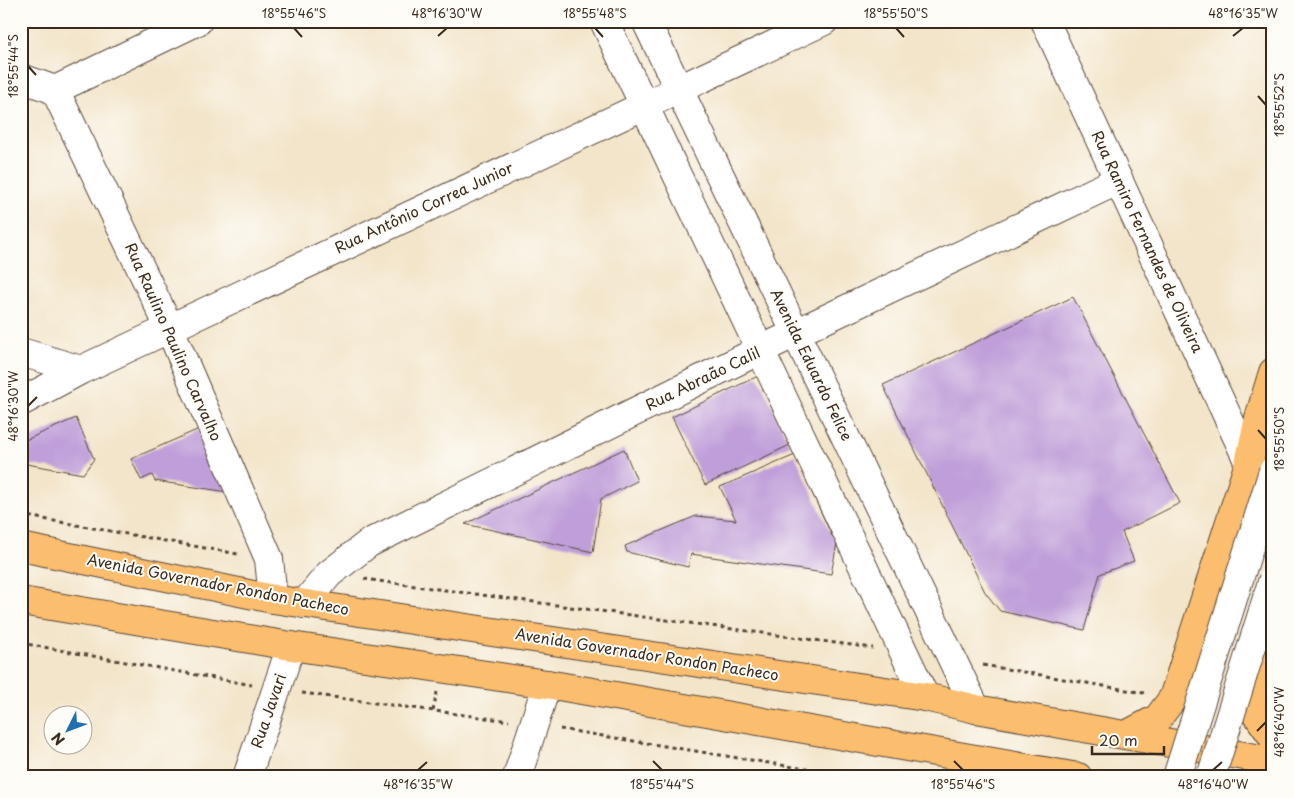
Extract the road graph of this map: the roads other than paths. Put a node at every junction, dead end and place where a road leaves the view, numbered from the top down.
1 (198, 21) edge
2 (604, 21) edge
3 (646, 21) edge
4 (824, 21) edge
5 (1045, 21) edge
6 (21, 78) edge
7 (678, 89) junction
8 (55, 90) junction
9 (644, 105) junction
10 (1119, 180) junction
11 (169, 328) junction
12 (796, 334) junction
13 (760, 350) junction
14 (21, 352) edge
15 (81, 370) junction
16 (1273, 372) edge
17 (21, 402) edge
18 (1261, 467) edge
19 (884, 518) junction
20 (847, 535) junction
21 (21, 547) edge
22 (1273, 579) edge
23 (273, 599) junction
24 (21, 601) edge
25 (1204, 603) junction
26 (304, 604) junction
27 (1273, 631) edge
28 (291, 646) junction
29 (547, 684) junction
30 (925, 697) junction
31 (976, 709) junction
32 (1126, 735) junction
33 (1273, 737) edge
34 (1273, 761) edge
35 (254, 775) edge
36 (517, 777) edge
37 (1078, 777) edge
38 (1176, 777) edge
39 (1211, 777) edge

1 - 8 street
2 - 9 street
3 - 7 street, Avenida Eduardo Felice
4 - 7 street, Rua Antônio Correa Junior
5 - 10 street, Rua Ramiro Fernandes de Oliveira
6 - 8 street
7 - 9 street, Rua Antônio Correa Junior
7 - 12 street, Avenida Eduardo Felice
8 - 11 street, Rua Raulino Paulino Carvalho
9 - 11 street, Rua Antônio Correa Junior
9 - 13 street
10 - 12 street, Rua Abraão Calil
10 - 18 street, Rua Ramiro Fernandes de Oliveira
11 - 15 street, Rua Antônio Correa Junior
11 - 23 street, Rua Raulino Paulino Carvalho
12 - 13 street, Rua Abraão Calil
12 - 19 street, Avenida Eduardo Felice
13 - 20 street
13 - 26 street, Rua Abraão Calil
14 - 15 street
15 - 17 street, Rua Antônio Correa Junior
16 - 18 main road
18 - 25 main road
18 - 38 street, bridge
19 - 20 street
19 - 31 street, Avenida Eduardo Felice
20 - 30 street
21 - 23 main road, Avenida Governador Rondon Pacheco
22 - 39 street, bridge
23 - 26 main road, Avenida Governador Rondon Pacheco
24 - 28 main road
25 - 27 main road
25 - 32 main road
26 - 30 main road, Avenida Governador Rondon Pacheco
27 - 33 main road
28 - 29 main road
28 - 35 street, Rua Javari
29 - 36 street
29 - 37 main road
30 - 31 main road, Avenida Governador Rondon Pacheco
31 - 32 main road, Avenida Governador Rondon Pacheco
32 - 34 main road, Avenida Governador Rondon Pacheco

